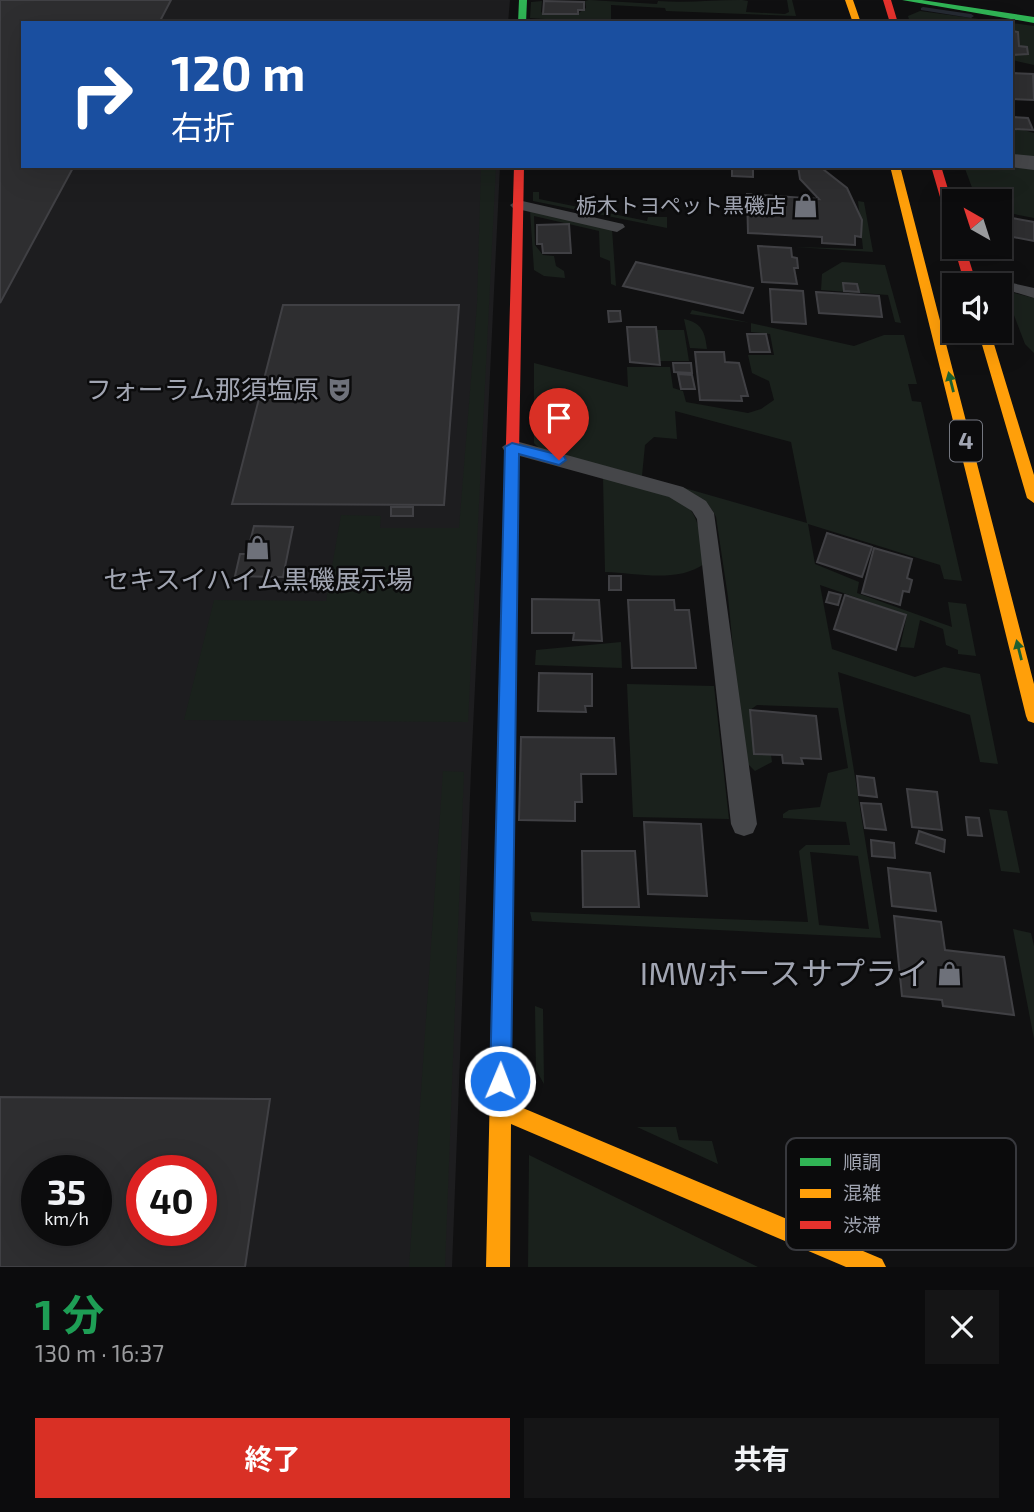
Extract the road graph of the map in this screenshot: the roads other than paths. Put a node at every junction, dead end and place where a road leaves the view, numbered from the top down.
1 (523, 0) edge
2 (849, 0) edge
3 (887, 0) edge
4 (906, 0) edge
5 (1034, 20) edge
6 (522, 21) edge
7 (856, 21) edge
8 (893, 21) edge
9 (1013, 161) edge
10 (1034, 163) edge
11 (519, 168) edge
12 (896, 168) edge
13 (937, 168) edge
14 (943, 189) edge
15 (518, 205) junction
16 (617, 227) dead end
17 (1012, 288) edge
18 (1034, 293) edge
19 (989, 343) edge
20 (1024, 434) edge
21 (512, 447) junction
22 (1034, 498) edge
23 (1034, 716) edge
24 (744, 824) dead end
25 (500, 1109) junction
26 (786, 1230) edge
27 (834, 1250) edge
28 (498, 1267) edge
29 (874, 1267) edge

1 - 6 main road
2 - 7 main road
3 - 8 main road
4 - 5 main road
9 - 10 street
11 - 15 main road
23 -> 12 main road, 4
13 - 14 main road
15 - 16 lane
15 - 21 main road
17 - 18 lane
19 - 20 main road, 4
20 - 22 main road, 4
21 - 24 lane
21 - 25 main road
25 - 26 main road
25 - 28 main road
27 - 29 main road

